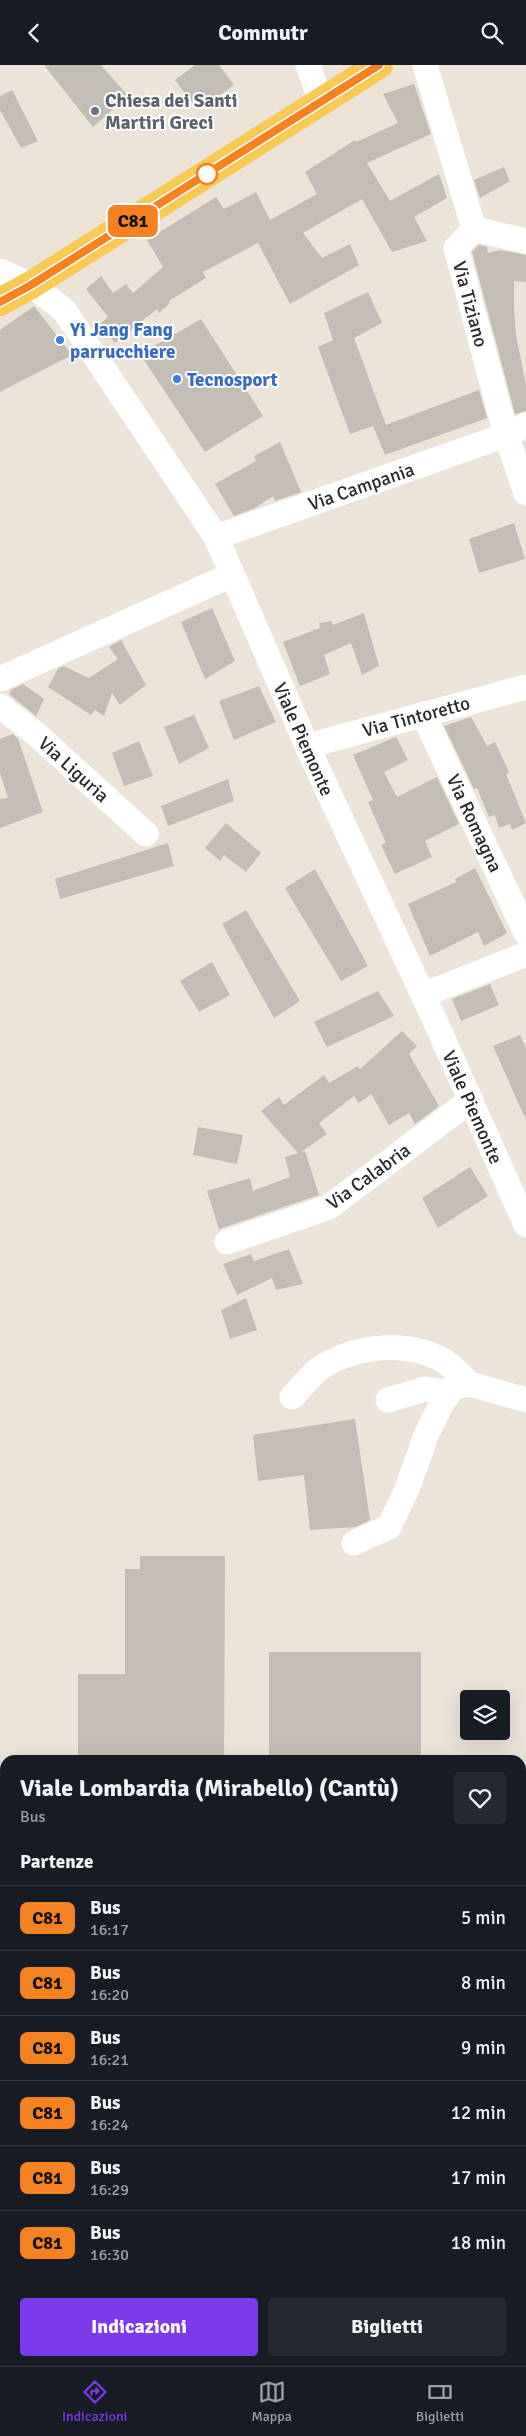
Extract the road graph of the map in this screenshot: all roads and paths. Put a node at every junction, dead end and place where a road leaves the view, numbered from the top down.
1 (308, 65) edge
2 (379, 65) edge
3 (425, 65) edge
4 (321, 102) junction
5 (474, 229) junction
6 (526, 241) edge
7 (0, 271) edge
8 (31, 285) junction
9 (0, 302) edge
10 (516, 430) edge
11 (526, 493) edge
12 (216, 537) junction
13 (230, 575) junction
14 (0, 679) edge
15 (526, 687) edge
16 (0, 706) edge
17 (424, 714) junction
18 (307, 746) junction
19 (146, 834) dead end
20 (526, 933) edge
21 (526, 954) edge
22 (423, 995) junction
23 (471, 1101) junction
24 (526, 1225) edge
25 (227, 1242) dead end
26 (459, 1389) junction
27 (292, 1397) dead end
28 (388, 1399) dead end
29 (526, 1400) edge
30 (354, 1543) dead end

1 - 4 street
2 - 4 main road
3 - 5 street
4 - 8 main road
5 - 6 street
5 - 10 street, Via Tiziano
7 - 8 street, Viale Piemonte
8 - 9 main road
8 - 12 street, Viale Piemonte
10 - 11 street
10 - 12 street, Via Campania
12 - 13 street, Viale Piemonte
13 - 14 street
13 - 18 street, Viale Piemonte
15 - 17 street, Via Tintoretto
16 - 19 street, Via Liguria
17 - 18 street, Via Tintoretto
17 - 20 street, Via Romagna
18 - 22 street, Viale Piemonte
21 - 22 street
22 - 23 street, Viale Piemonte
23 - 24 street, Viale Piemonte
23 - 25 street, Via Calabria
26 - 27 street
26 - 28 street
26 - 29 street
26 - 30 street

